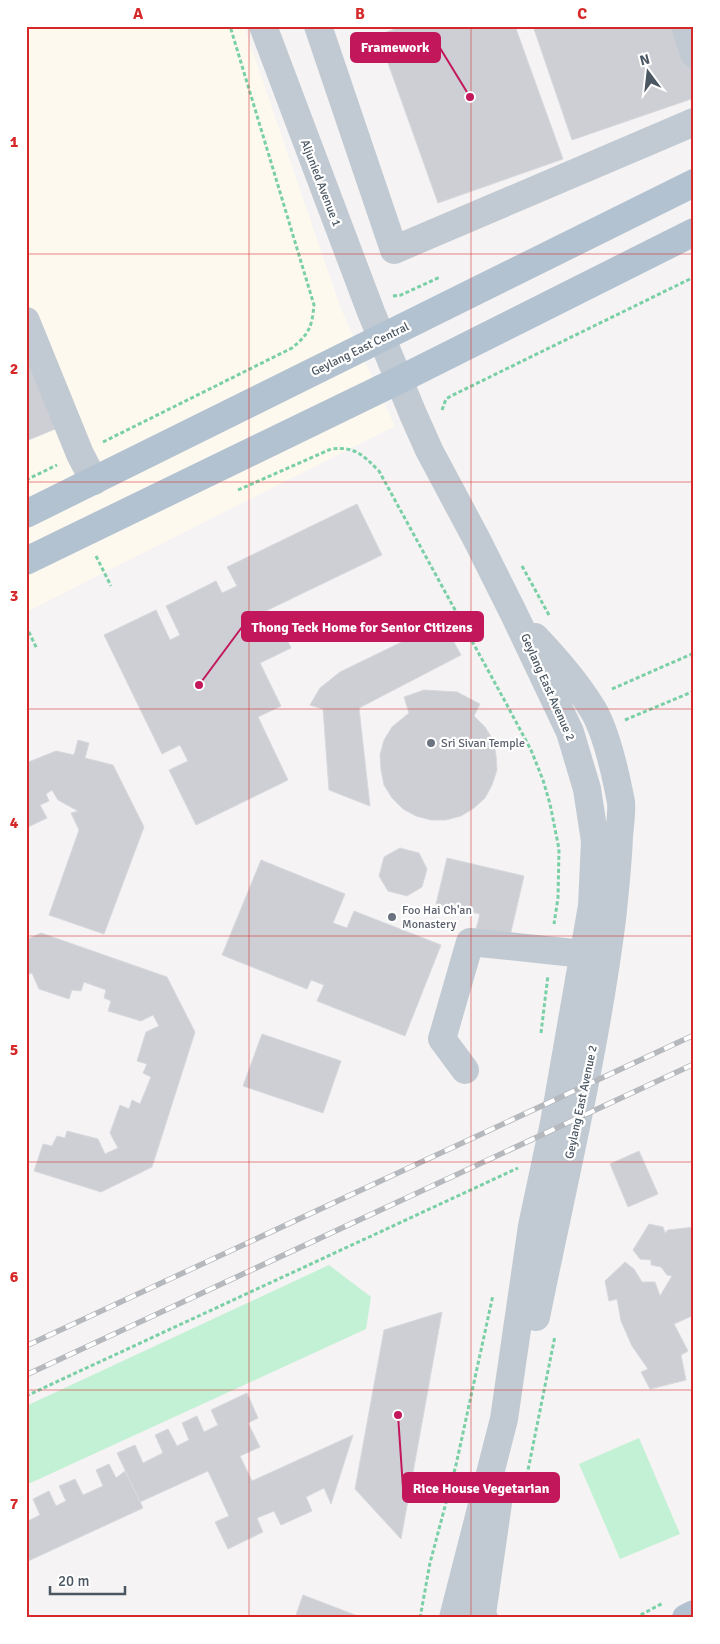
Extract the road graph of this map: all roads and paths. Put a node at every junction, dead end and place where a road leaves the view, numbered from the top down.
1 (230, 26) edge
2 (318, 26) edge
3 (685, 26) edge
4 (271, 28) edge
5 (694, 54) edge
6 (694, 122) edge
7 (694, 184) edge
8 (694, 232) edge
9 (694, 277) edge
10 (26, 321) edge
11 (382, 339) junction
12 (399, 380) junction
13 (442, 408) dead end
14 (355, 450) dead end
15 (80, 454) junction
16 (26, 480) edge
17 (94, 481) junction
18 (26, 514) edge
19 (85, 532) junction
20 (26, 561) edge
21 (111, 586) dead end
22 (513, 612) junction
23 (26, 626) edge
24 (37, 649) dead end
25 (694, 653) edge
26 (694, 691) edge
27 (604, 692) dead end
28 (621, 722) dead end
29 (551, 950) junction
30 (584, 954) junction
31 (540, 1038) dead end
32 (465, 1070) dead end
33 (520, 1176) dead end
34 (494, 1291) dead end
35 (26, 1396) edge
36 (694, 1614) edge
37 (420, 1618) edge
38 (453, 1618) edge
39 (484, 1618) edge
40 (686, 1618) edge

1 - 15 path
2 - 6 street
3 - 5 street
4 - 11 street, Aljunied Avenue 1
7 - 11 main road, Geylang East Central
8 - 12 main road
9 - 13 path
10 - 15 street
11 - 12 street, Geylang East Avenue 2
11 - 17 main road, Geylang East Central
12 - 19 main road
12 - 22 street, Geylang East Avenue 2
14 - 29 path
15 - 16 path
15 - 17 street
17 - 18 main road, Geylang East Central
19 - 20 main road
19 - 21 path
22 - 30 street, Geylang East Avenue 2
22 - 39 street, Geylang East Avenue 2
23 - 24 path
25 - 27 path
26 - 28 path
29 - 30 street
29 - 31 path
29 - 32 street
30 - 38 street, Geylang East Avenue 2
33 - 35 path
34 - 37 path
36 - 40 main road

